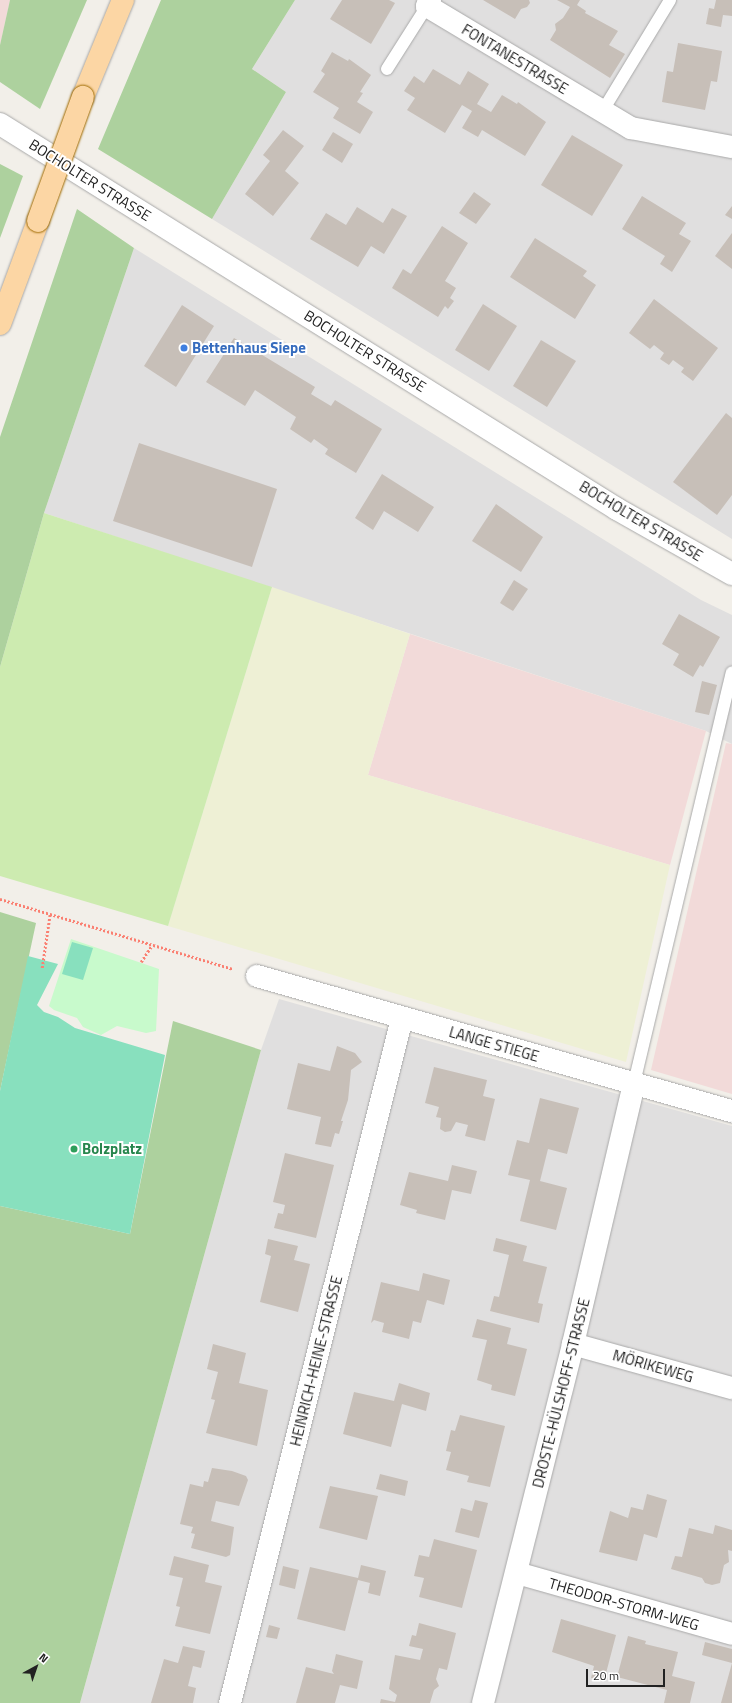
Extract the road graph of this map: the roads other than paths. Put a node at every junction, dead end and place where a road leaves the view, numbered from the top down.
1 (123, 0) edge
2 (670, 0) edge
3 (429, 3) edge
4 (387, 69) dead end
5 (602, 112) junction
6 (0, 124) edge
7 (732, 148) edge
8 (0, 324) edge
9 (732, 574) edge
10 (732, 673) edge
11 (257, 976) road end
12 (402, 1018) junction
13 (634, 1083) junction
14 (732, 1111) edge
15 (573, 1344) junction
16 (732, 1388) edge
17 (517, 1573) junction
18 (732, 1634) edge
19 (230, 1703) edge
20 (483, 1703) edge

1 - 8 main road, bridge
2 - 5 lane
3 - 4 lane, FONTANESTRASSE
3 - 5 street, FONTANESTRASSE
5 - 7 street, FONTANESTRASSE
6 - 9 street, BOCHOLTER STRASSE
10 - 13 lane
11 - 12 street, LANGE STIEGE
12 - 13 street, LANGE STIEGE
12 - 19 street, HEINRICH-HEINE-STRASSE
13 - 14 street, LANGE STIEGE
13 - 15 street, DROSTE-HÜLSHOFF-STRASSE
15 - 16 street, MÖRIKEWEG
15 - 17 street, DROSTE-HÜLSHOFF-STRASSE
17 - 18 street, THEODOR-STORM-WEG
17 - 20 street, DROSTE-HÜLSHOFF-STRASSE

